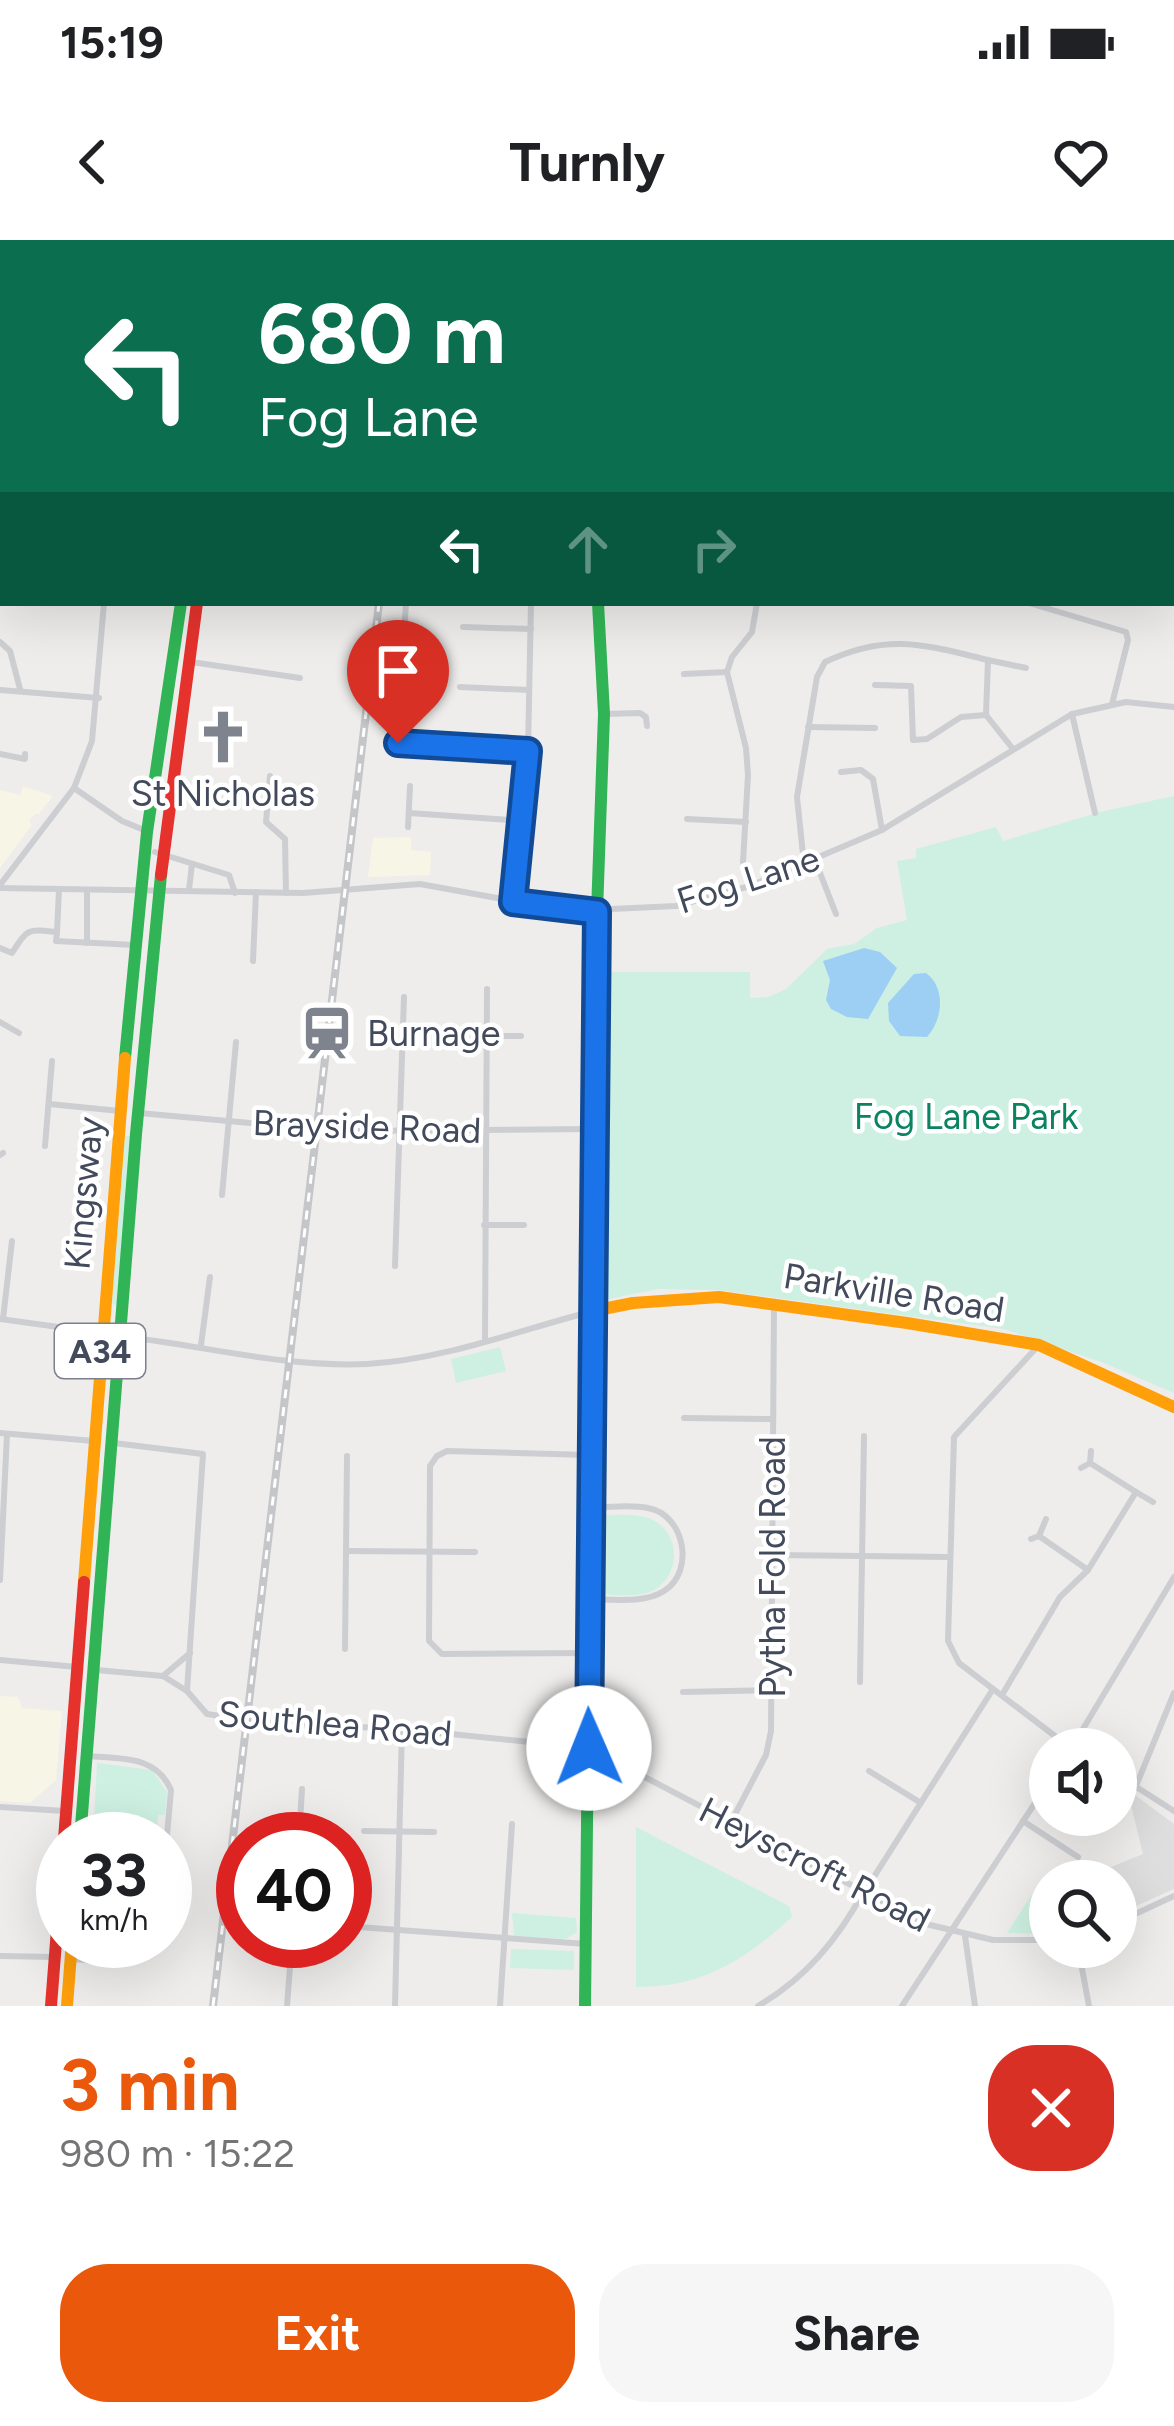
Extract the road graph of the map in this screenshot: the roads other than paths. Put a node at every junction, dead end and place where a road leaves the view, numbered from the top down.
1 (104, 606) edge
2 (181, 606) edge
3 (197, 606) edge
4 (406, 606) edge
5 (531, 606) edge
6 (598, 606) edge
7 (756, 606) edge
8 (1039, 606) edge
9 (463, 627) dead end
10 (530, 629) junction
11 (0, 642) edge
12 (401, 648) junction
13 (428, 649) dead end
14 (988, 660) junction
15 (188, 662) junction
16 (1026, 668) dead end
17 (727, 672) junction
18 (684, 674) dead end
19 (300, 678) dead end
20 (875, 685) dead end
21 (460, 687) dead end
22 (20, 689) junction
23 (530, 689) junction
24 (0, 690) edge
25 (99, 698) junction
26 (1112, 704) junction
27 (1174, 707) edge
28 (604, 714) junction
29 (1072, 714) junction
30 (986, 715) junction
31 (647, 726) dead end
32 (808, 727) junction
33 (875, 728) dead end
34 (1012, 749) junction
35 (528, 751) junction
36 (176, 753) junction
37 (0, 754) edge
38 (25, 754) dead end
39 (841, 772) dead end
40 (271, 776) dead end
41 (410, 786) dead end
42 (74, 788) junction
43 (159, 788) junction
44 (409, 813) junction
45 (1095, 813) dead end
46 (687, 819) dead end
47 (523, 821) junction
48 (746, 822) junction
49 (408, 827) dead end
50 (882, 830) junction
51 (147, 832) junction
52 (159, 852) junction
53 (815, 860) junction
54 (192, 864) junction
55 (804, 864) junction
56 (0, 886) edge
57 (750, 886) junction
58 (58, 890) junction
59 (87, 890) junction
60 (140, 891) junction
61 (158, 891) junction
62 (189, 891) junction
63 (256, 892) junction
64 (235, 893) junction
65 (286, 893) junction
66 (513, 902) junction
67 (597, 912) junction
68 (836, 914) dead end
69 (57, 932) junction
70 (87, 943) junction
71 (137, 945) junction
72 (0, 948) edge
73 (254, 961) dead end
74 (487, 989) dead end
75 (134, 994) junction
76 (404, 998) dead end
77 (0, 1022) edge
78 (20, 1034) dead end
79 (486, 1036) junction
80 (520, 1036) dead end
81 (236, 1042) dead end
82 (52, 1061) dead end
83 (49, 1104) junction
84 (119, 1111) junction
85 (139, 1113) junction
86 (230, 1120) junction
87 (399, 1130) junction
88 (594, 1130) junction
89 (486, 1131) junction
90 (45, 1146) dead end
91 (222, 1195) dead end
92 (484, 1225) junction
93 (524, 1225) dead end
94 (12, 1241) dead end
95 (395, 1266) dead end
96 (210, 1277) dead end
97 (774, 1303) junction
98 (593, 1312) junction
99 (1, 1319) edge
100 (102, 1333) junction
101 (118, 1336) junction
102 (485, 1340) junction
103 (200, 1345) junction
104 (1040, 1345) junction
105 (1174, 1407) edge
106 (684, 1418) dead end
107 (773, 1418) junction
108 (4, 1433) edge
109 (864, 1436) dead end
110 (94, 1441) junction
111 (111, 1442) junction
112 (1090, 1451) dead end
113 (589, 1455) junction
114 (347, 1456) dead end
115 (1090, 1463) junction
116 (1081, 1468) dead end
117 (1136, 1492) junction
118 (1153, 1502) dead end
119 (590, 1507) junction
120 (1046, 1520) dead end
121 (1, 1545) edge
122 (346, 1551) junction
123 (430, 1551) junction
124 (475, 1552) dead end
125 (773, 1555) junction
126 (861, 1557) junction
127 (950, 1557) junction
128 (1088, 1570) junction
129 (1174, 1577) edge
130 (0, 1580) edge
131 (588, 1599) junction
132 (345, 1649) dead end
133 (190, 1653) junction
134 (587, 1653) junction
135 (0, 1660) edge
136 (76, 1667) junction
137 (96, 1670) junction
138 (163, 1676) junction
139 (860, 1682) dead end
140 (993, 1689) junction
141 (771, 1690) junction
142 (187, 1691) junction
143 (682, 1691) dead end
144 (1174, 1693) edge
145 (1002, 1695) junction
146 (1044, 1728) edge
147 (1084, 1728) edge
148 (402, 1729) junction
149 (589, 1751) junction
150 (88, 1756) junction
151 (869, 1771) dead end
152 (1137, 1784) edge
153 (1137, 1787) edge
154 (302, 1789) dead end
155 (921, 1803) junction
156 (0, 1807) edge
157 (64, 1811) junction
158 (1174, 1811) edge
159 (72, 1812) edge
160 (81, 1812) edge
161 (169, 1812) edge
162 (301, 1812) edge
163 (1029, 1812) edge
164 (1023, 1821) junction
165 (731, 1822) junction
166 (512, 1824) dead end
167 (372, 1831) edge
168 (400, 1831) junction
169 (434, 1832) dead end
170 (1078, 1857) dead end
171 (865, 1891) junction
172 (1174, 1896) edge
173 (1137, 1913) edge
174 (372, 1929) edge
175 (398, 1930) junction
176 (952, 1932) junction
177 (965, 1936) junction
178 (504, 1940) junction
179 (1029, 1940) edge
180 (586, 1944) junction
181 (0, 1956) edge
182 (36, 1957) edge
183 (54, 1968) edge
184 (70, 1968) edge
185 (290, 1968) edge
186 (1082, 1968) edge
187 (51, 2006) edge
188 (67, 2006) edge
189 (287, 2006) edge
190 (395, 2006) edge
191 (500, 2006) edge
192 (585, 2006) edge
193 (758, 2006) edge
194 (902, 2006) edge
195 (975, 2006) edge
196 (1089, 2006) edge

1 - 25 street
2 - 43 main road, Kingsway / A34
3 - 15 main road, Kingsway / A34
4 - 12 street
5 - 10 street
6 - 28 main road
7 - 17 street
8 - 26 street
9 - 10 street
10 - 23 street
11 - 22 street
12 - 13 street
12 - 35 street
14 - 16 street
14 - 30 street
14 - 32 street
15 - 19 street
15 - 36 main road, Kingsway / A34
17 - 18 street
17 - 48 street
20 - 30 street
21 - 23 street
22 - 24 street
22 - 25 street
23 - 35 street
25 - 42 street
26 - 27 street, Fog Lane
26 - 29 street, Fog Lane
28 - 31 street
28 - 67 main road
29 - 34 street, Fog Lane
29 - 45 street
30 - 34 street
32 - 33 street
32 - 55 street
34 - 50 street, Fog Lane
35 - 47 street
36 - 43 main road
36 - 52 main road, Kingsway / A34
37 - 38 street
39 - 50 street
40 - 65 street
41 - 44 street
42 - 51 street
42 - 56 street
43 - 51 main road, Kingsway / A34
43 - 52 main road
44 - 47 street
44 - 49 street
46 - 48 street
47 - 66 street
48 - 57 street
50 - 53 street, Fog Lane
51 - 60 main road, Kingsway / A34
52 - 54 street
52 - 60 main road
52 - 61 main road, Kingsway / A34
53 - 55 street, Fog Lane
53 - 68 street
54 - 62 street
54 - 64 street
55 - 57 street, Fog Lane
56 - 58 street, Fog Lane
57 - 67 street, Fog Lane
58 - 59 street, Fog Lane
58 - 69 street
59 - 60 street, Fog Lane
59 - 70 street
60 - 61 street, Fog Lane
60 - 71 main road, Kingsway / A34
61 - 62 street, Fog Lane
61 - 75 main road
61 - 85 main road, Kingsway / A34
62 - 64 street, Fog Lane
63 - 64 street, Fog Lane
63 - 65 street, Fog Lane
63 - 73 street
65 - 66 street, Fog Lane
66 - 67 street, Fog Lane
67 - 88 main road
69 - 70 street
69 - 72 street
70 - 71 street
71 - 75 main road, Kingsway / A34
74 - 79 street
75 - 84 main road, Kingsway / A34
76 - 87 street
77 - 78 street
79 - 80 street
79 - 89 street
81 - 86 street
82 - 83 street
83 - 84 street
83 - 90 street
84 - 100 main road, Kingsway / A34
85 - 86 street, Brayside Road
85 - 101 main road, Kingsway / A34
86 - 87 street, Brayside Road
86 - 91 street
87 - 89 street, Brayside Road
87 - 95 street
88 - 89 street, Brayside Road
88 - 98 main road
89 - 92 street
92 - 93 street
92 - 102 street
94 - 99 street
96 - 103 street
97 - 98 main road, Parkville Road
97 - 104 main road, Parkville Road
97 - 107 street, Pytha Fold Road
98 - 102 street
98 - 113 main road
99 - 100 street
100 - 110 main road, Kingsway / A34
101 - 103 street
101 - 111 main road, Kingsway / A34
102 - 103 street
104 - 105 main road, Parkville Road
104 - 127 street
106 - 107 street
107 - 125 street, Pytha Fold Road
108 - 110 street
108 - 121 street
109 - 126 street
110 - 136 main road, Kingsway / A34
111 - 133 street
111 - 137 main road, Kingsway / A34
112 - 115 street
113 - 119 main road
113 - 123 street
114 - 122 street
115 - 116 street
115 - 117 street
117 - 118 street
117 - 128 street
119 - 131 main road
119 - 131 street
120 - 128 street
121 - 130 street
122 - 123 street
122 - 132 street
123 - 124 street
123 - 134 street
125 - 126 street
125 - 141 street, Pytha Fold Road
126 - 127 street
126 - 139 street
127 - 140 street
128 - 145 street
129 - 147 street
131 - 134 main road
133 - 138 street
133 - 142 street
134 - 149 main road
135 - 136 street
136 - 157 main road, Kingsway / A34
137 - 138 street, Southlea Road
137 - 150 main road, Kingsway / A34
138 - 142 street, Southlea Road
140 - 145 street
140 - 155 street
141 - 143 street
141 - 165 street, Pytha Fold Road
142 - 148 street, Southlea Road
144 - 152 street
145 - 146 street
148 - 149 street, Southlea Road
148 - 168 street
149 - 165 street, Heyscroft Road
149 - 180 main road
150 - 160 main road, Kingsway / A34
150 - 161 street
151 - 155 street
153 - 158 street
154 - 162 street
155 - 171 street
156 - 157 street
157 - 159 main road
163 - 164 street
164 - 170 street
164 - 176 street
165 - 171 street, Heyscroft Road
166 - 178 street
167 - 168 street
168 - 169 street
168 - 175 street
171 - 176 street, Heyscroft Road
171 - 193 street
172 - 173 street
174 - 175 street
175 - 178 street
175 - 190 street
176 - 177 street, Heyscroft Road
176 - 194 street
177 - 179 street, Heyscroft Road
177 - 195 street
178 - 180 street
178 - 191 street
180 - 192 main road
181 - 182 street
183 - 187 main road, Kingsway / A34
184 - 188 main road
185 - 189 street
186 - 196 street

